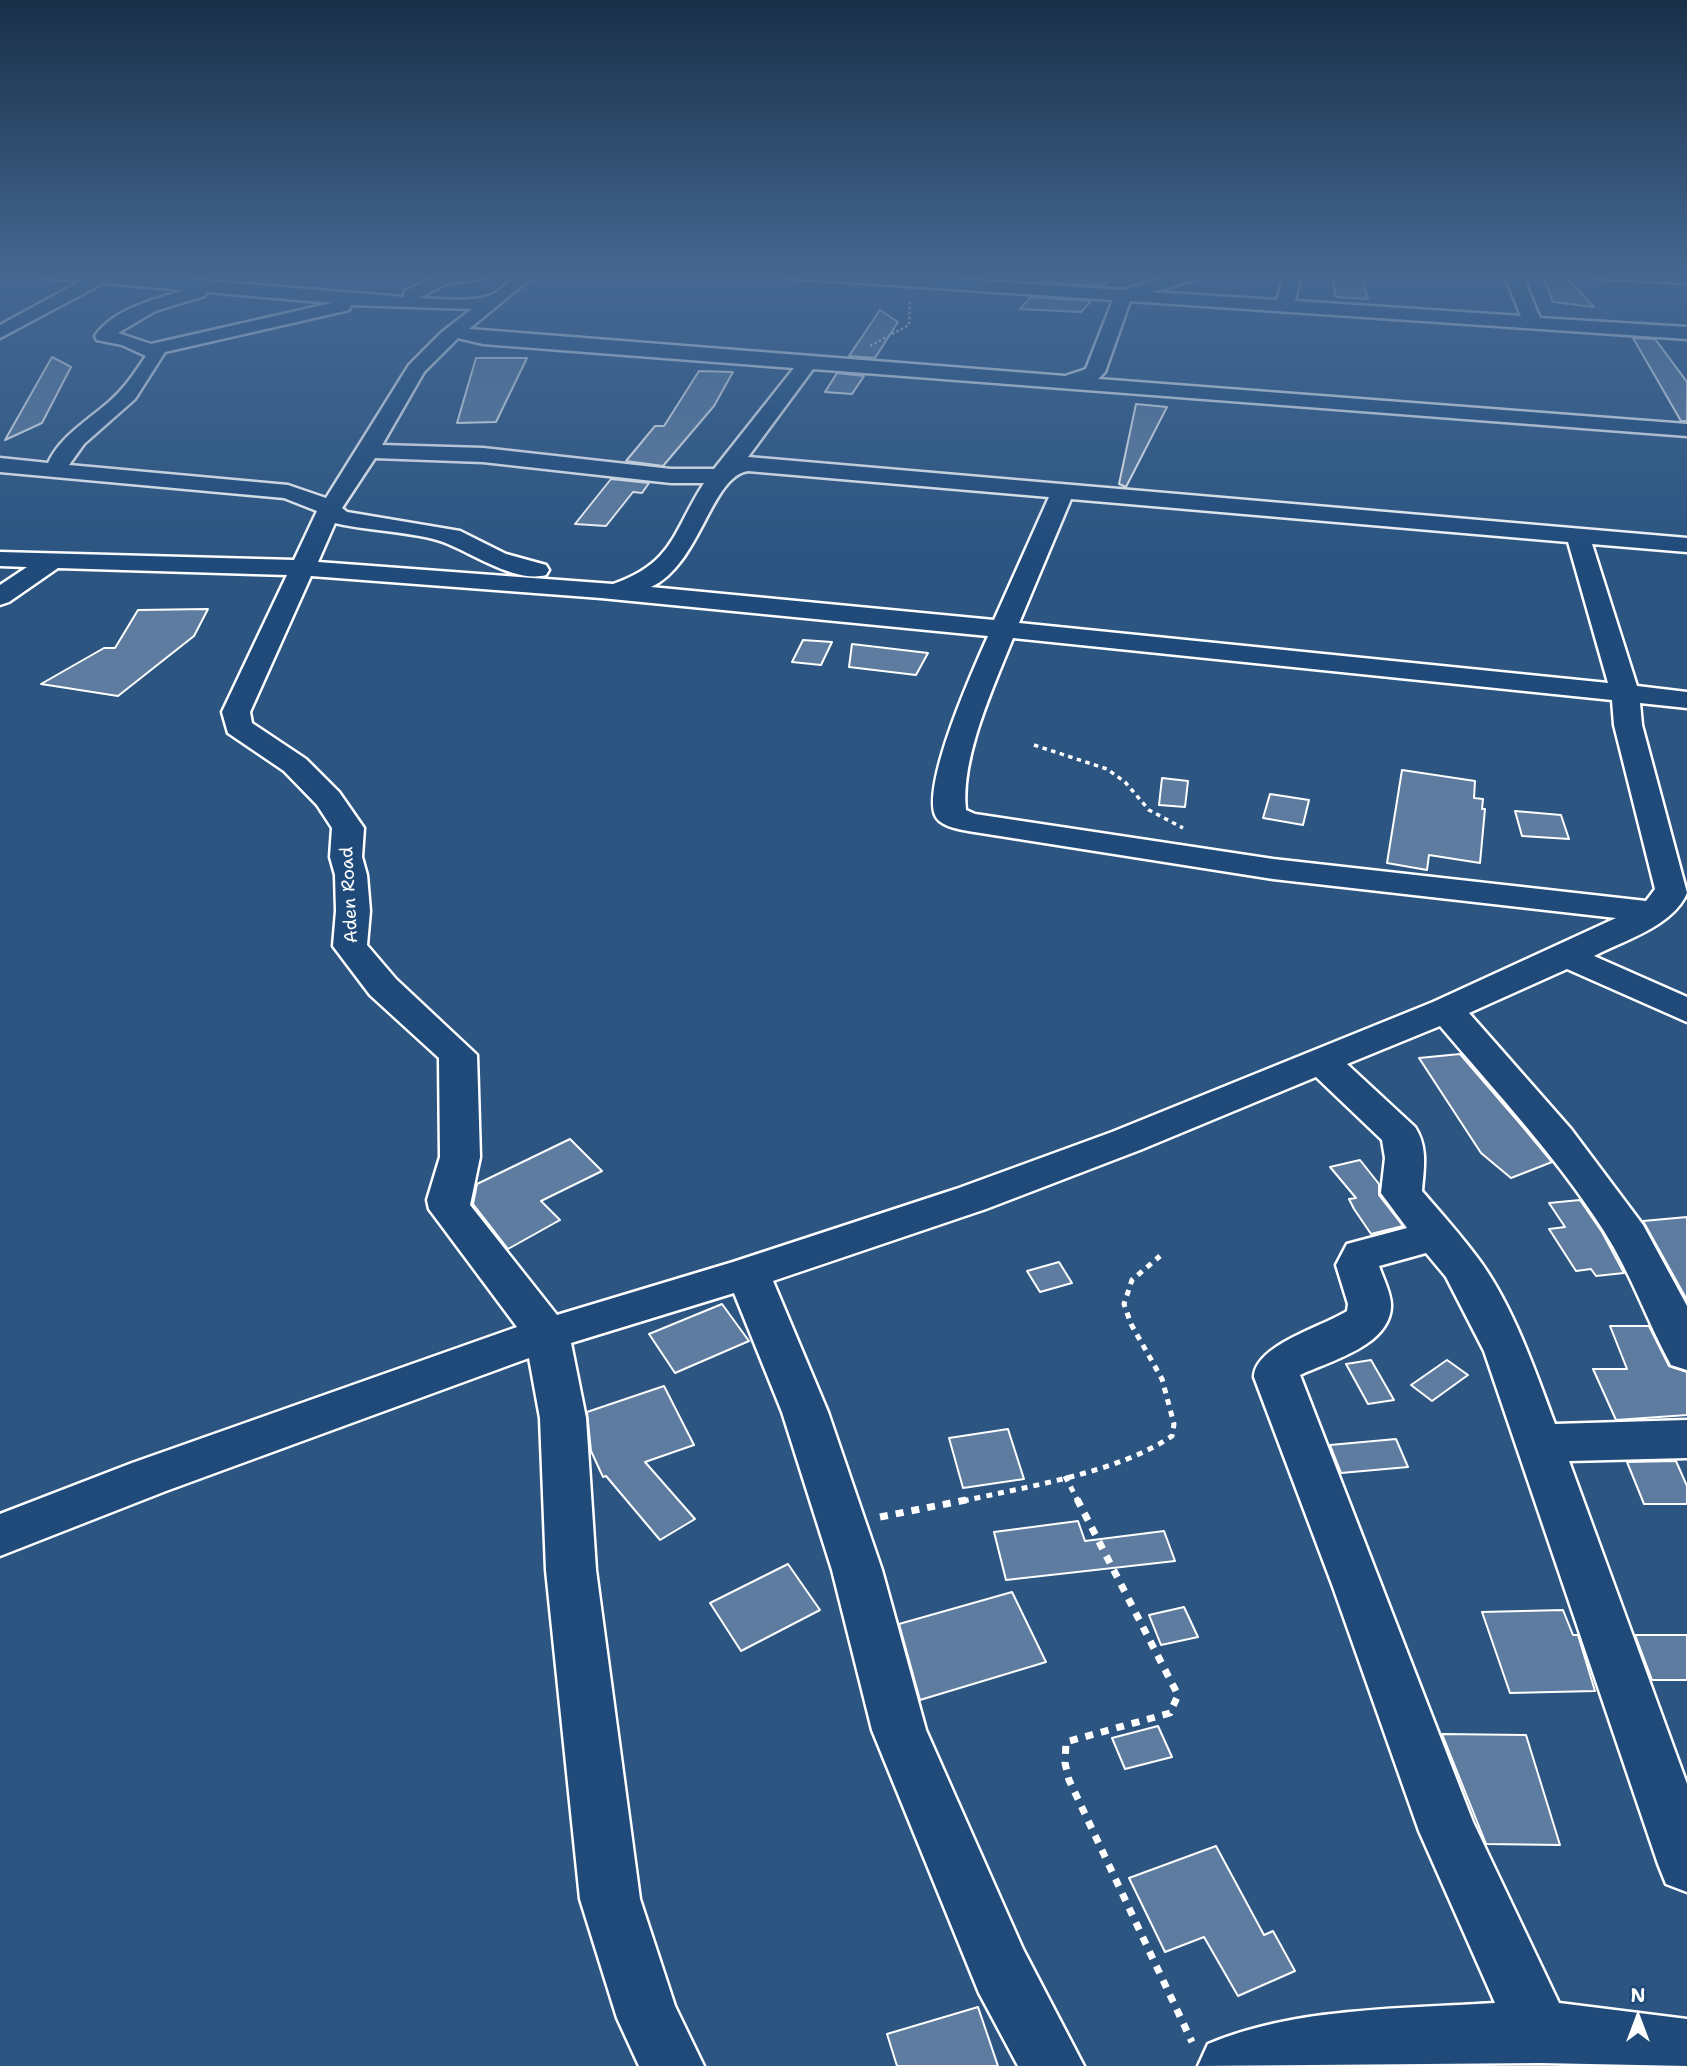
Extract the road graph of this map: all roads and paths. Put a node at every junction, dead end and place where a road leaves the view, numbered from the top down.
1 (146, 369) edge
2 (416, 369) edge
3 (803, 369) edge
4 (890, 369) edge
5 (1097, 369) edge
6 (1063, 383) junction
7 (1687, 430) edge
8 (367, 451) junction
9 (0, 465) edge
10 (56, 470) junction
11 (726, 472) junction
12 (1063, 491) junction
13 (334, 503) junction
14 (1578, 536) junction
15 (1687, 545) edge
16 (0, 559) edge
17 (49, 563) junction
18 (88, 564) junction
19 (303, 568) junction
20 (26, 579) junction
21 (608, 591) junction
22 (0, 597) edge
23 (1003, 631) junction
24 (1625, 693) junction
25 (1687, 700) edge
26 (1034, 745) dead end
27 (1187, 831) dead end
28 (1669, 906) edge
29 (1567, 956) junction
30 (1446, 1010) junction
31 (1687, 1011) edge
32 (1320, 1060) junction
33 (1438, 1235) junction
34 (1160, 1256) dead end
35 (748, 1273) junction
36 (547, 1334) junction
37 (1687, 1353) edge
38 (1687, 1439) edge
39 (1538, 1443) junction
40 (1065, 1475) junction
41 (841, 1523) junction
42 (0, 1535) edge
43 (1687, 1864) edge
44 (1540, 2032) junction
45 (1687, 2051) edge
46 (1214, 2060) edge
47 (672, 2066) edge
48 (1052, 2066) edge

1 - 10 street
2 - 8 street, Aden Road
3 - 11 street
4 - 6 street
5 - 6 street
6 - 7 street
8 - 11 street
8 - 13 street, Aden Road
9 - 10 street
10 - 13 street
11 - 12 street
11 - 21 street
12 - 14 street
12 - 23 street
13 - 19 street, Aden Road
13 - 21 street
14 - 15 street
14 - 24 street
16 - 17 street
17 - 18 street
17 - 20 street
18 - 19 street
18 - 20 street
19 - 21 street
19 - 36 street, Aden Road
20 - 22 street
21 - 23 street
23 - 24 street
23 - 28 street
24 - 25 street
24 - 28 street
26 - 27 path
28 - 29 street
29 - 30 street
29 - 31 street
30 - 32 street
30 - 37 street
32 - 33 street
32 - 35 street
33 - 39 street
33 - 44 street
34 - 40 path
35 - 36 street
35 - 41 street
36 - 42 street
36 - 47 street
38 - 39 street
39 - 43 street
40 - 41 path
40 - 46 path
41 - 48 street
44 - 45 street
44 - 46 street

